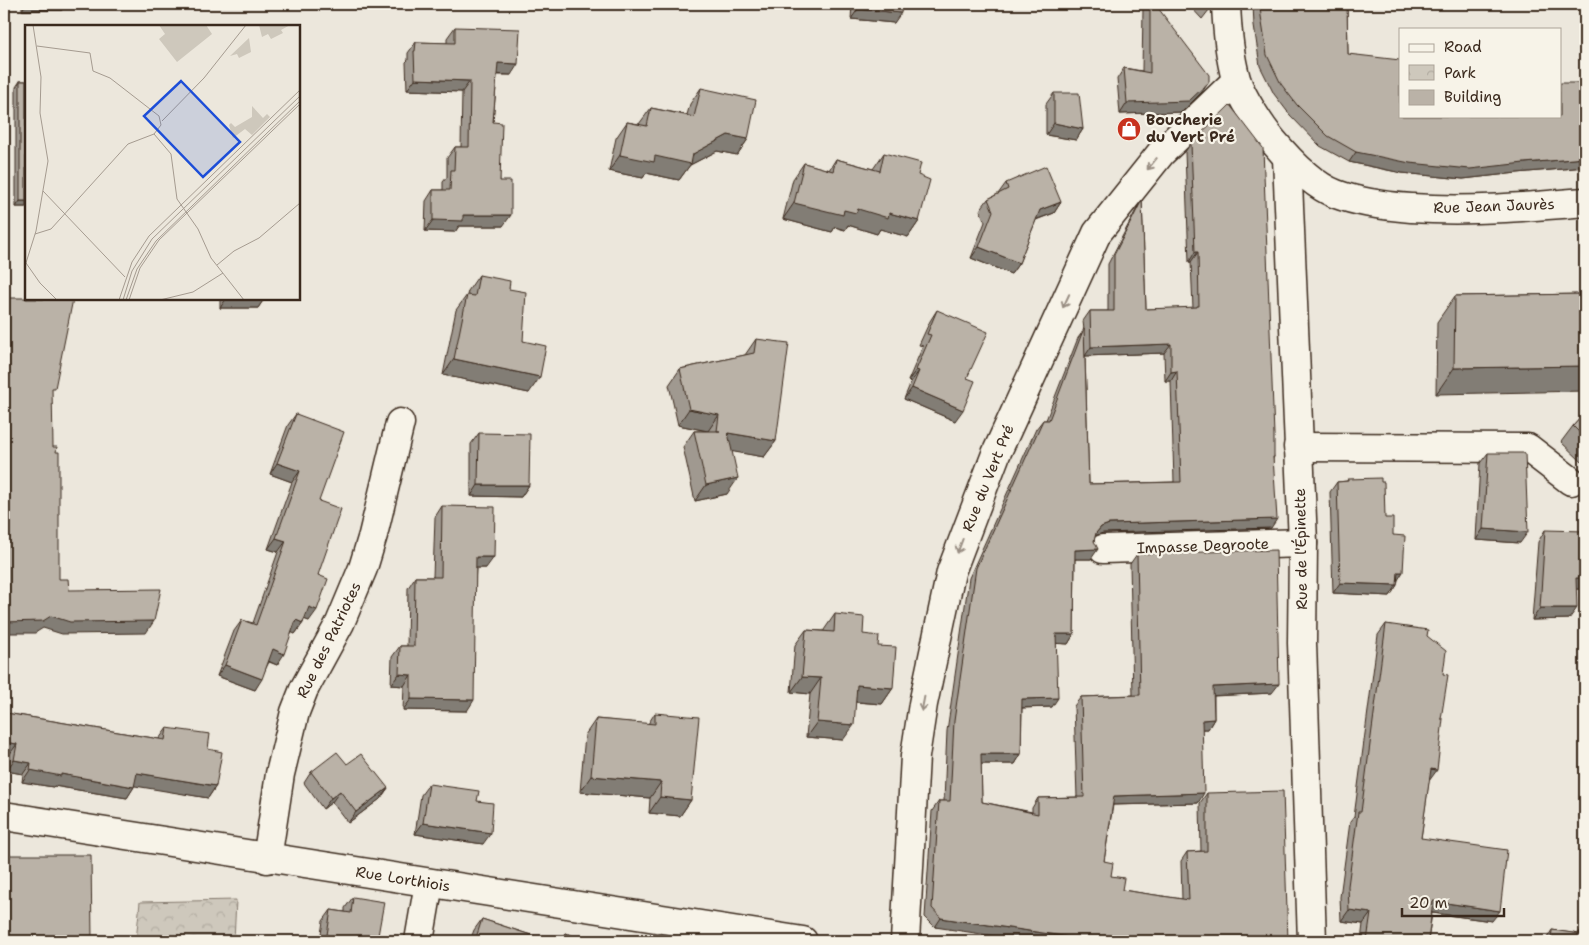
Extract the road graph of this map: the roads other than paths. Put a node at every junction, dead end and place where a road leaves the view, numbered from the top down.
1 (1226, 4) edge
2 (1236, 81) junction
3 (1287, 158) junction
4 (1585, 202) edge
5 (400, 423) dead end
6 (1298, 447) junction
7 (1572, 481) dead end
8 (1303, 543) junction
9 (1103, 549) dead end
10 (4, 816) edge
11 (267, 858) junction
12 (429, 883) junction
13 (419, 941) edge
14 (803, 941) edge
15 (905, 941) edge
16 (1312, 941) edge

1 - 2 street, Rue Jean Jaurès
2 - 3 street, Rue Jean Jaurès
2 -> 15 street, Rue du Vert Pré
3 - 4 street, Rue Jean Jaurès
3 - 6 street, Rue de l'Épinette
5 - 11 street, Rue des Patriotes
6 - 7 street
6 - 8 street, Rue de l'Épinette
8 - 9 street, Impasse Degroote
8 - 16 street, Rue de l'Épinette
10 - 11 street, Rue Lorthiois
11 - 12 street, Rue Lorthiois
12 - 13 street
12 - 14 street, Rue Lorthiois

